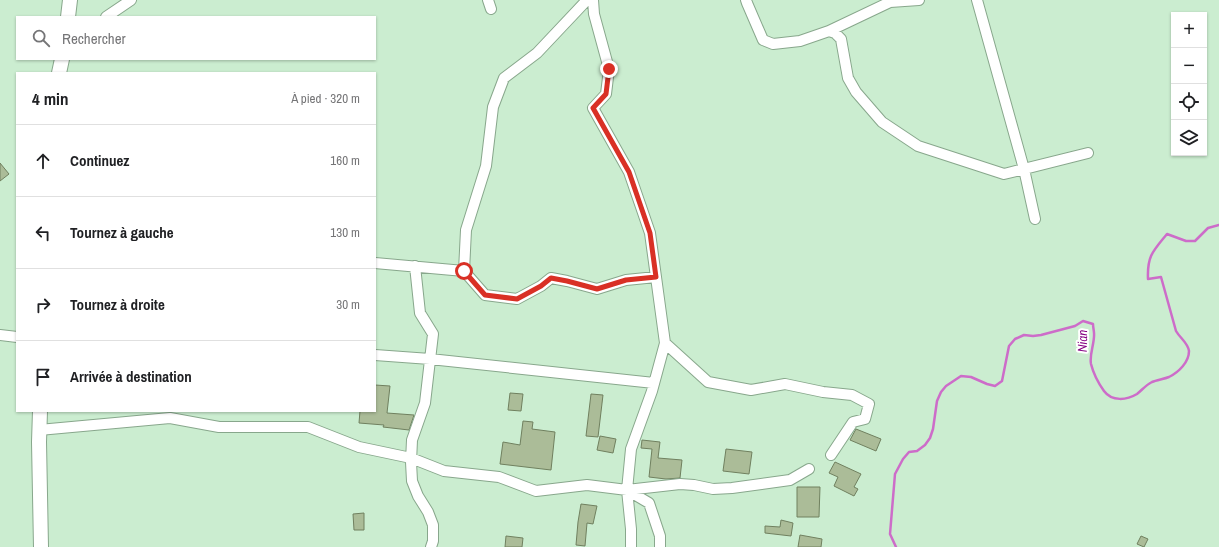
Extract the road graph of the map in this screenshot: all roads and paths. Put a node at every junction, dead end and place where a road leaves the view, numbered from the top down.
1 (70, 0) edge
2 (131, 0) edge
3 (586, 0) edge
4 (593, 0) edge
5 (746, 0) edge
6 (919, 0) edge
7 (976, 0) edge
8 (68, 16) edge
9 (107, 16) edge
10 (829, 31) junction
11 (62, 60) edge
12 (60, 72) edge
13 (1088, 153) dead end
14 (1024, 169) junction
15 (1036, 219) dead end
16 (376, 263) edge
17 (415, 266) junction
18 (464, 271) junction
19 (656, 277) junction
20 (0, 335) edge
21 (16, 337) edge
22 (665, 343) junction
23 (376, 355) edge
24 (430, 359) junction
25 (654, 383) junction
26 (40, 412) edge
27 (39, 430) junction
28 (831, 455) dead end
29 (411, 458) junction
30 (810, 469) dead end
31 (627, 490) junction
32 (41, 547) edge
33 (431, 547) edge
34 (631, 547) edge
35 (660, 547) edge

1 - 8 main road
2 - 9 street
3 - 18 street
4 - 19 street
5 - 10 street
6 - 10 street
7 - 14 street
10 - 14 street
11 - 12 main road
13 - 14 street
14 - 15 street
16 - 17 street
17 - 18 street
17 - 24 street
18 - 19 street
19 - 22 street
20 - 21 street
22 - 25 street
22 - 28 street
23 - 24 street
24 - 25 street
24 - 29 street
25 - 31 street
26 - 27 main road
27 - 29 street
27 - 32 main road
29 - 31 street
29 - 33 street
30 - 31 street
31 - 34 street
31 - 35 street

